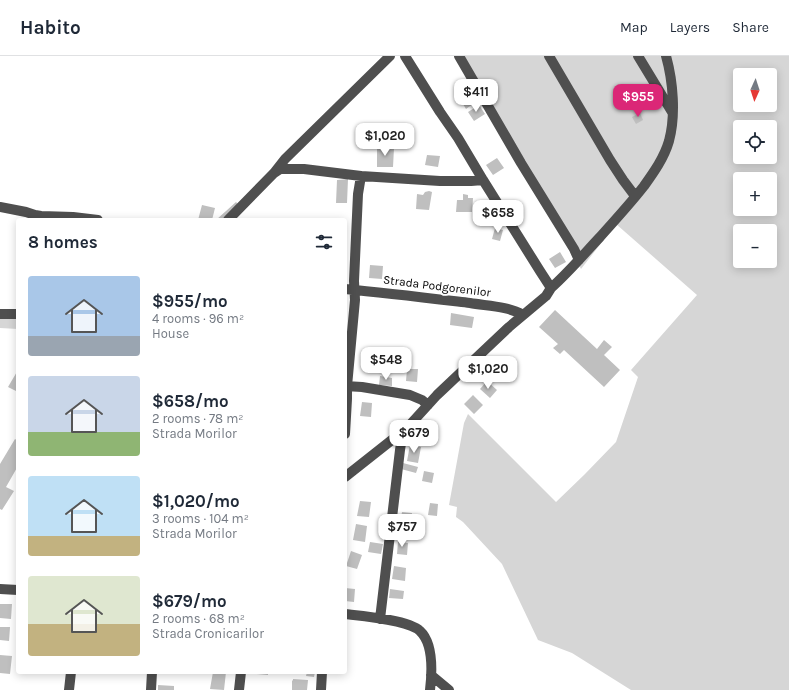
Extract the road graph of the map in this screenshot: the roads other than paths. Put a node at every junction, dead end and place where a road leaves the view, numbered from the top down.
1 (390, 56) edge
2 (405, 56) edge
3 (459, 56) edge
4 (549, 56) edge
5 (638, 56) edge
6 (666, 56) edge
7 (673, 114) junction
8 (274, 172) junction
9 (361, 176) junction
10 (483, 180) junction
11 (636, 196) junction
12 (0, 206) edge
13 (36, 218) edge
14 (81, 218) edge
15 (230, 218) edge
16 (579, 260) junction
17 (552, 288) junction
18 (350, 289) edge
19 (0, 314) edge
20 (16, 314) edge
21 (524, 315) junction
22 (347, 376) edge
23 (347, 386) edge
24 (428, 405) junction
25 (407, 428) junction
26 (347, 475) edge
27 (0, 589) edge
28 (16, 590) edge
29 (347, 614) edge
30 (380, 618) junction
31 (70, 674) edge
32 (152, 674) edge
33 (241, 674) edge
34 (322, 674) edge
35 (431, 675) junction
36 (69, 690) edge
37 (151, 690) edge
38 (239, 690) edge
39 (321, 690) edge
40 (430, 690) edge
41 (449, 690) edge

1 - 8 street
2 - 10 street
3 - 16 street
4 - 11 street
5 - 7 street
6 - 7 street
7 - 11 street
8 - 9 street
8 - 15 street
9 - 10 street
9 - 18 street
10 - 17 street
11 - 16 street
12 - 13 street
13 - 14 street
16 - 17 street
17 - 21 street
18 - 21 street, Strada Podgorenilor
18 - 22 street
19 - 20 street
21 - 24 street
23 - 24 street
24 - 25 street
25 - 26 street
25 - 30 street
27 - 28 street
29 - 30 street
30 - 35 street
31 - 36 street
32 - 37 street
33 - 38 street
34 - 39 street
35 - 40 street
35 - 41 street

